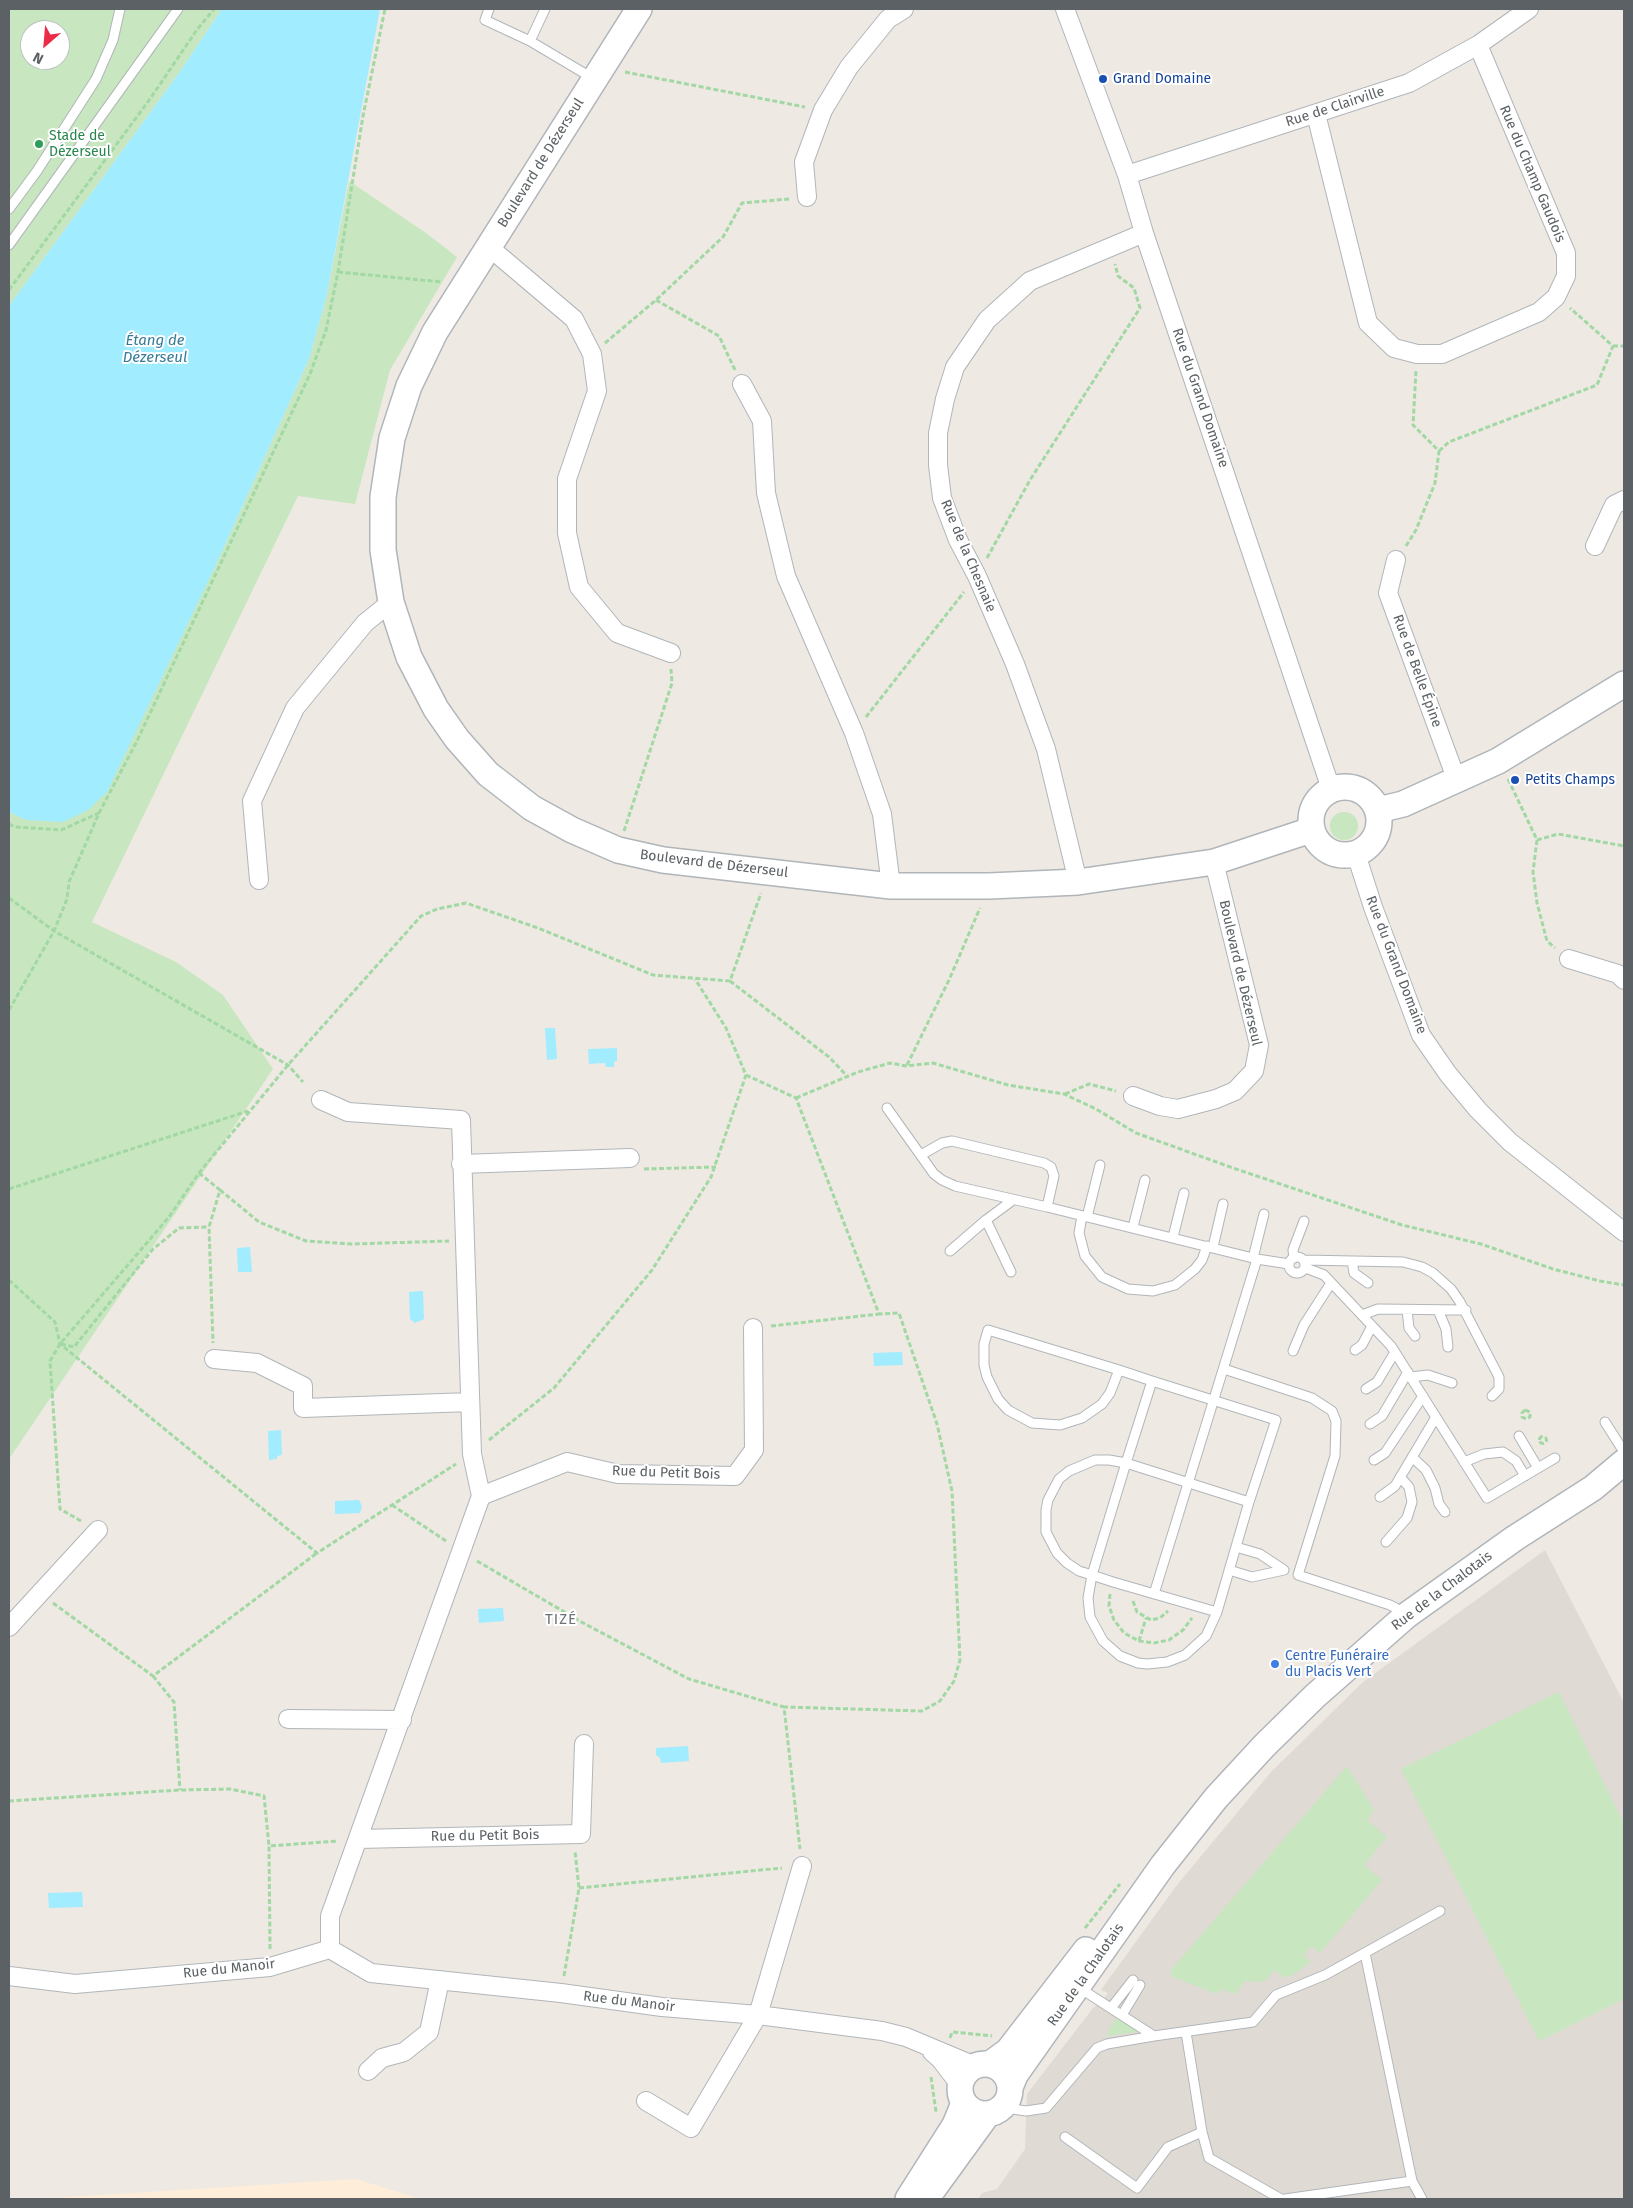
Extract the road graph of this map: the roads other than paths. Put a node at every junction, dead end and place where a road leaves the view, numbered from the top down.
1 (120, 9) edge
2 (178, 9) edge
3 (489, 9) edge
4 (545, 9) edge
5 (639, 9) edge
6 (904, 9) edge
7 (1065, 9) edge
8 (1529, 9) edge
9 (530, 41) junction
10 (1478, 44) junction
11 (599, 72) junction
12 (1316, 114) junction
13 (1127, 175) junction
14 (807, 197) road end
15 (9, 209) edge
16 (1144, 233) junction
17 (9, 245) edge
18 (489, 247) junction
19 (742, 384) road end
20 (1624, 500) edge
21 (1595, 546) dead end
22 (1396, 560) road end
23 (391, 602) junction
24 (671, 653) road end
25 (1624, 684) edge
26 (1457, 781) junction
27 (1331, 789) junction
28 (1378, 810) junction
29 (1311, 830) junction
30 (1356, 854) junction
31 (1214, 862) junction
32 (259, 880) dead end
33 (1078, 882) junction
34 (891, 886) junction
35 (1569, 959) road end
36 (1624, 980) edge
37 (1133, 1096) road end
38 (321, 1100) dead end
39 (887, 1108) dead end
40 (921, 1155) junction
41 (630, 1158) road end
42 (461, 1164) junction
43 (1100, 1165) dead end
44 (1146, 1180) dead end
45 (1184, 1193) dead end
46 (1013, 1200) junction
47 (1224, 1204) dead end
48 (1047, 1207) junction
49 (1264, 1214) dead end
50 (1085, 1216) junction
51 (986, 1220) junction
52 (1304, 1222) dead end
53 (1133, 1227) junction
54 (1624, 1232) edge
55 (1173, 1238) junction
56 (1210, 1247) junction
57 (950, 1251) dead end
58 (1255, 1259) junction
59 (1291, 1261) junction
60 (1352, 1261) junction
61 (1305, 1264) junction
62 (1011, 1272) dead end
63 (1368, 1282) dead end
64 (1331, 1283) junction
65 (1407, 1310) junction
66 (1438, 1310) junction
67 (1466, 1310) junction
68 (1362, 1315) junction
69 (1372, 1326) junction
70 (753, 1328) road end
71 (1415, 1336) dead end
72 (1448, 1347) dead end
73 (1355, 1350) dead end
74 (1293, 1351) dead end
75 (1395, 1352) junction
76 (214, 1359) road end
77 (1224, 1369) junction
78 (1119, 1370) junction
79 (1409, 1375) junction
80 (1152, 1381) junction
81 (1452, 1383) dead end
82 (1366, 1389) dead end
83 (1423, 1396) junction
84 (1492, 1396) dead end
85 (1214, 1400) junction
86 (470, 1402) junction
87 (1436, 1417) junction
88 (1605, 1422) dead end
89 (1370, 1424) dead end
90 (1519, 1436) dead end
91 (1624, 1452) edge
92 (1412, 1457) junction
93 (1555, 1458) dead end
94 (1374, 1460) dead end
95 (1464, 1462) junction
96 (1624, 1462) edge
97 (1126, 1463) junction
98 (1538, 1468) junction
99 (1624, 1475) edge
100 (1525, 1476) junction
101 (1400, 1477) junction
102 (1189, 1483) junction
103 (1593, 1488) junction
104 (481, 1496) junction
105 (1380, 1497) dead end
106 (1249, 1502) junction
107 (1445, 1512) dead end
108 (98, 1530) road end
109 (1386, 1542) dead end
110 (1236, 1547) junction
111 (1229, 1570) junction
112 (1284, 1570) junction
113 (1092, 1575) junction
114 (1298, 1575) junction
115 (1154, 1594) junction
116 (1217, 1612) junction
117 (1407, 1615) junction
118 (9, 1627) edge
119 (288, 1719) dead end
120 (402, 1720) junction
121 (584, 1744) dead end
122 (358, 1839) junction
123 (1163, 1865) junction
124 (802, 1866) road end
125 (1440, 1910) dead end
126 (330, 1949) junction
127 (1365, 1953) junction
128 (9, 1976) edge
129 (440, 1980) junction
130 (1078, 1987) junction
131 (1111, 2008) junction
132 (758, 2015) junction
133 (1122, 2015) junction
134 (1186, 2032) junction
135 (1154, 2036) junction
136 (922, 2044) junction
137 (368, 2071) dead end
138 (972, 2080) junction
139 (1009, 2094) junction
140 (646, 2102) dead end
141 (986, 2115) junction
142 (1202, 2132) junction
143 (1065, 2137) dead end
144 (1412, 2182) junction
145 (922, 2199) edge
146 (1281, 2199) edge
147 (1285, 2199) edge
148 (1422, 2199) edge

1 - 15 lane
2 - 17 lane
3 - 9 lane
4 - 9 lane
5 - 11 street, Boulevard de Dézerseul
6 - 14 street
7 - 13 street, Rue du Grand Domaine
8 - 10 street, Rue de Clairville
9 - 11 lane
10 - 12 street, Rue de Clairville
10 - 12 street, Rue du Champ Gaudois
11 - 18 street, Boulevard de Dézerseul
12 - 13 street, Rue de Clairville
13 - 16 street, Rue du Grand Domaine
16 - 27 street, Rue du Grand Domaine
16 - 33 street, Rue de la Chesnaie
18 - 23 street, Boulevard de Dézerseul
18 - 24 street
19 - 34 street
20 - 21 street
22 - 26 street, Rue de Belle Épine
23 - 32 street
23 - 34 street, Boulevard de Dézerseul
25 - 26 street
26 - 28 street
27 - 28 street
27 - 29 street
28 - 30 street
29 - 30 street
29 - 31 street, Boulevard de Dézerseul
30 - 54 street, Rue du Grand Domaine
31 - 33 street, Boulevard de Dézerseul
31 - 37 street, Boulevard de Dézerseul
33 - 34 street, Boulevard de Dézerseul
35 - 36 street
38 - 42 street
39 - 40 lane
40 - 46 lane
40 - 48 lane
41 - 42 street
42 - 86 street
43 - 50 lane
44 - 53 lane
45 - 55 lane
46 - 48 lane
46 - 51 lane
47 - 56 lane
48 - 50 lane
49 - 58 lane
50 - 53 lane
50 - 56 lane
51 - 57 lane
51 - 62 lane
52 - 59 lane
53 - 55 lane
55 - 56 lane
56 - 58 lane
58 - 59 lane
58 - 77 lane
59 - 61 lane
59 - 61 lane
60 - 61 lane
60 - 63 lane
60 - 67 lane
61 - 64 lane
64 - 68 lane
64 - 74 lane
65 - 66 lane
65 - 68 lane
65 - 71 lane
66 - 67 lane
66 - 72 lane
67 - 84 lane
68 - 69 lane
69 - 73 lane
69 - 75 lane
70 - 104 street, Rue du Petit Bois
75 - 79 lane
75 - 82 lane
76 - 86 street
77 - 85 lane
77 - 114 lane
78 - 78 lane
78 - 80 lane
79 - 81 lane
79 - 83 lane
79 - 89 lane
80 - 85 lane
80 - 97 lane
83 - 87 lane
83 - 94 lane
85 - 102 lane
85 - 106 lane
86 - 104 street
87 - 92 lane
87 - 95 lane
88 - 91 lane
90 - 98 lane
92 - 101 lane
92 - 107 lane
93 - 98 lane
95 - 100 lane
95 - 100 lane
96 - 103 street, Rue de la Chalotais
97 - 102 lane
97 - 113 lane
97 - 113 lane
98 - 100 lane
99 - 103 street, Rue de la Chalotais
101 - 105 lane
101 - 109 lane
102 - 106 lane
102 - 115 lane
103 - 117 street, Rue de la Chalotais
104 - 120 street
106 - 110 lane
108 - 118 street
110 - 111 lane
110 - 112 lane
111 - 112 lane
111 - 116 lane
112 - 114 lane
113 - 115 lane
113 - 116 lane
114 - 117 lane
115 - 116 lane
117 - 123 street, Rue de la Chalotais
119 - 120 street
120 - 122 street
121 - 122 street, Rue du Petit Bois
122 - 126 street
123 - 130 street, Rue de la Chalotais
123 - 138 street, Rue de la Chalotais
124 - 132 street
125 - 127 lane
126 - 128 street, Rue du Manoir
126 - 129 street, Rue du Manoir
127 - 134 lane
127 - 144 lane
129 - 132 street, Rue du Manoir
129 - 137 street
130 - 131 lane
130 - 139 street, Rue de la Chalotais
131 - 133 lane
131 - 133 lane
132 - 136 street, Rue du Manoir
132 - 140 street
133 - 135 lane
134 - 135 lane
134 - 142 lane
135 - 139 lane
136 - 138 street, Rue du Manoir
136 - 138 street, Rue du Manoir
138 - 139 street
138 - 141 street
138 - 145 street, Rue de la Chalotais
139 - 141 street
141 - 145 street, Rue de la Chalotais
142 - 143 lane
142 - 146 lane
144 - 147 lane
144 - 148 lane

